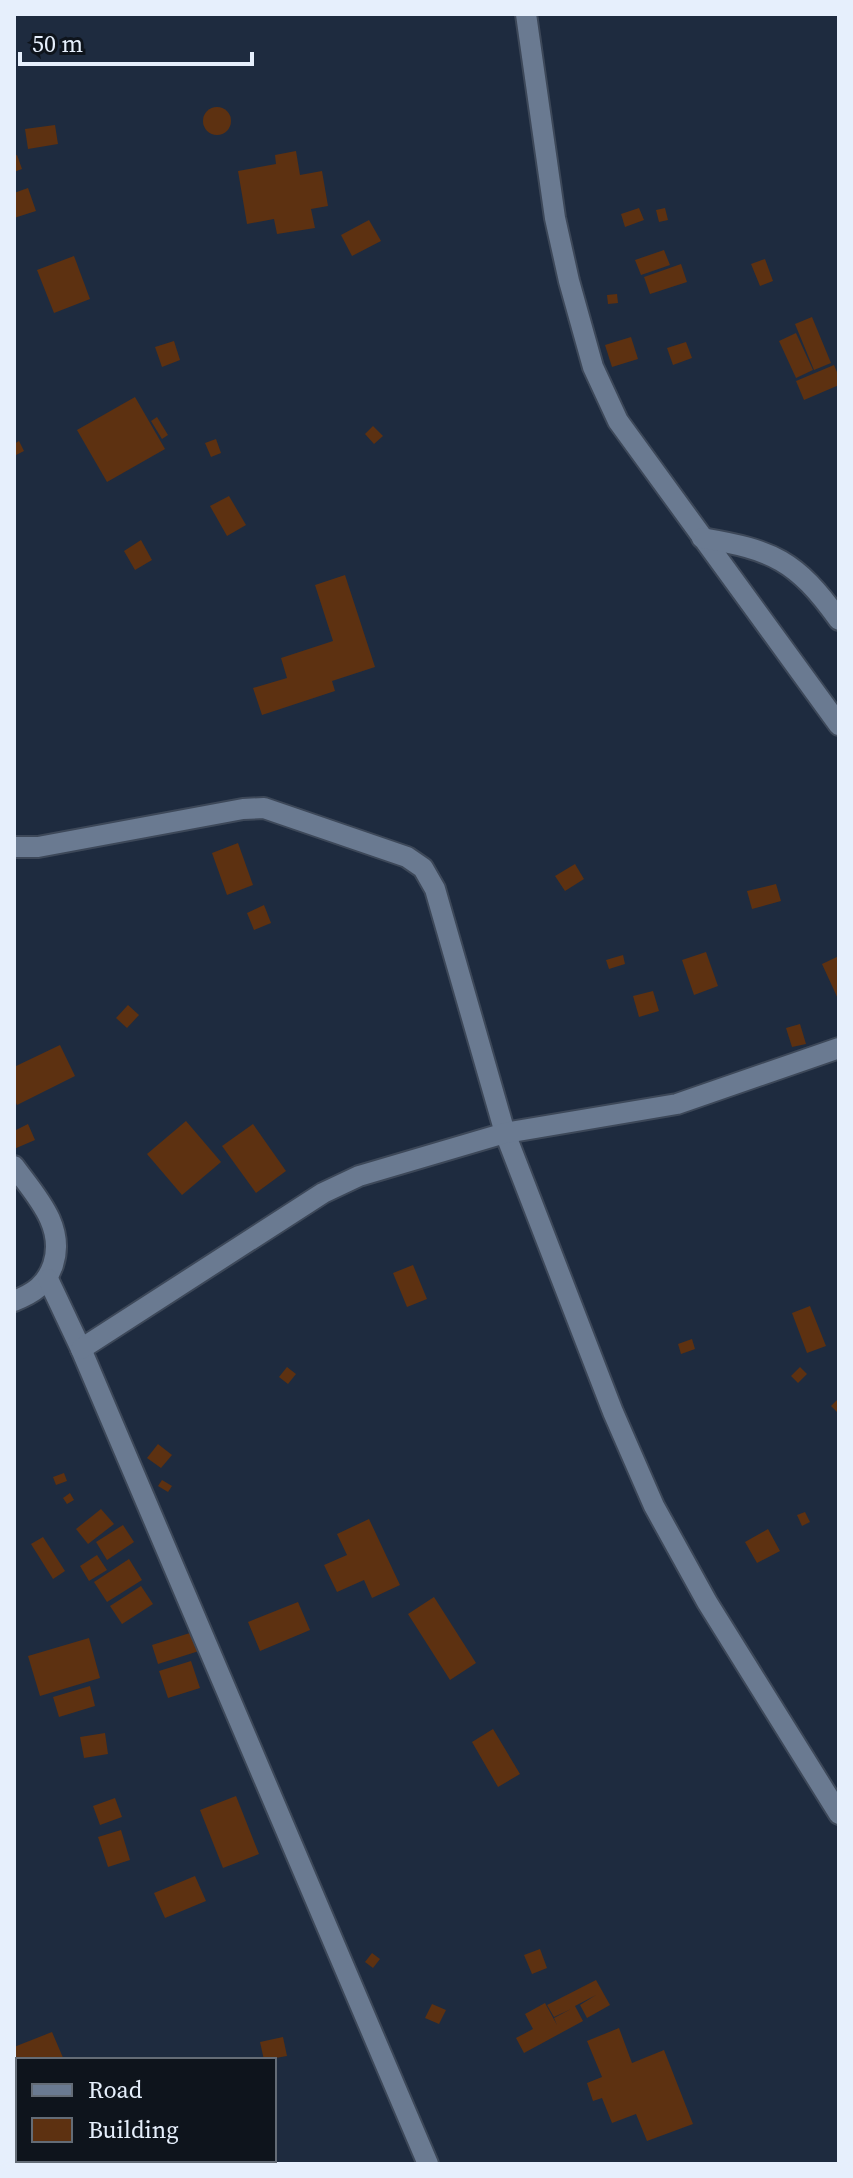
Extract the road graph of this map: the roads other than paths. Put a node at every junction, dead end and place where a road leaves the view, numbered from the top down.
1 (526, 14) edge
2 (702, 538) junction
3 (839, 620) edge
4 (839, 725) edge
5 (14, 847) edge
6 (839, 1048) edge
7 (505, 1133) junction
8 (14, 1166) edge
9 (48, 1279) junction
10 (14, 1301) edge
11 (81, 1349) junction
12 (839, 1814) edge
13 (428, 2164) edge

1 - 2 street
2 - 3 street
2 - 4 street
5 - 7 street
6 - 7 street
7 - 11 street
7 - 12 street
8 - 9 street
9 - 10 street
9 - 11 street
11 - 13 street

